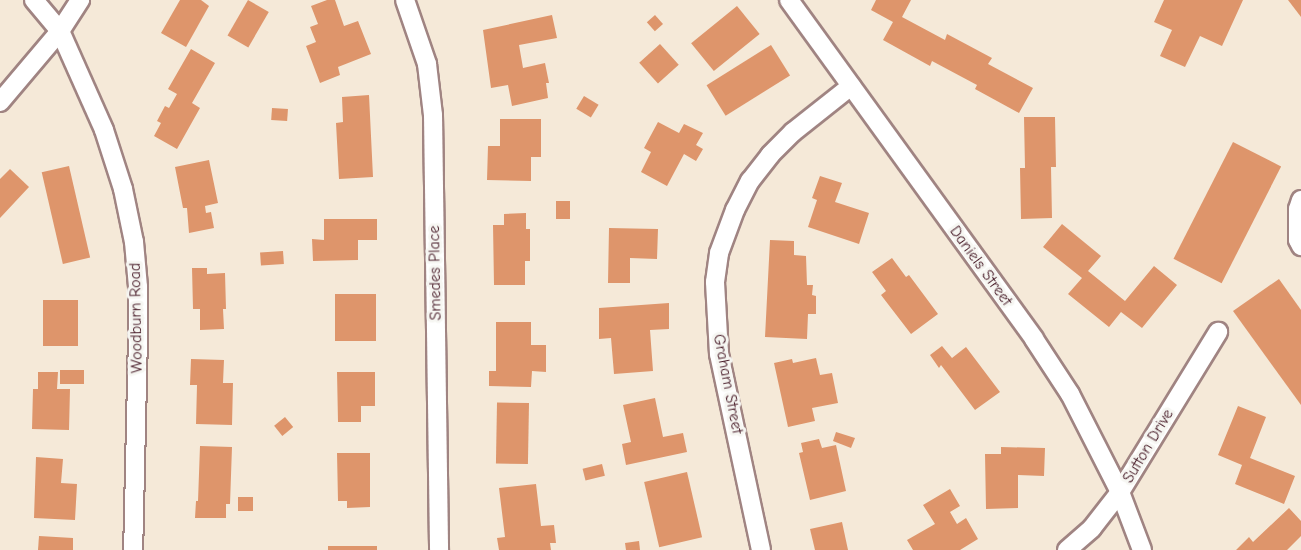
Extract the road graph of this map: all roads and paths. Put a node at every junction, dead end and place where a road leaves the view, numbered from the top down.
1 (34, 0) edge
2 (80, 0) edge
3 (405, 0) edge
4 (789, 0) edge
5 (60, 31) junction
6 (852, 86) junction
7 (0, 102) edge
8 (1301, 200) edge
9 (1301, 246) edge
10 (1218, 332) dead end
11 (1120, 492) junction
12 (133, 550) edge
13 (439, 550) edge
14 (761, 550) edge
15 (1067, 550) edge
16 (1142, 550) edge

1 - 5 street, Woodburn Road
2 - 5 street
3 - 13 street, Smedes Place
4 - 6 street, Daniels Street
5 - 7 street
5 - 12 street, Woodburn Road
6 - 11 street, Daniels Street
6 - 14 street, Graham Street
8 - 9 street
10 - 11 street, Sutton Drive
11 - 15 street, Sutton Drive
11 - 16 street, Daniels Street

